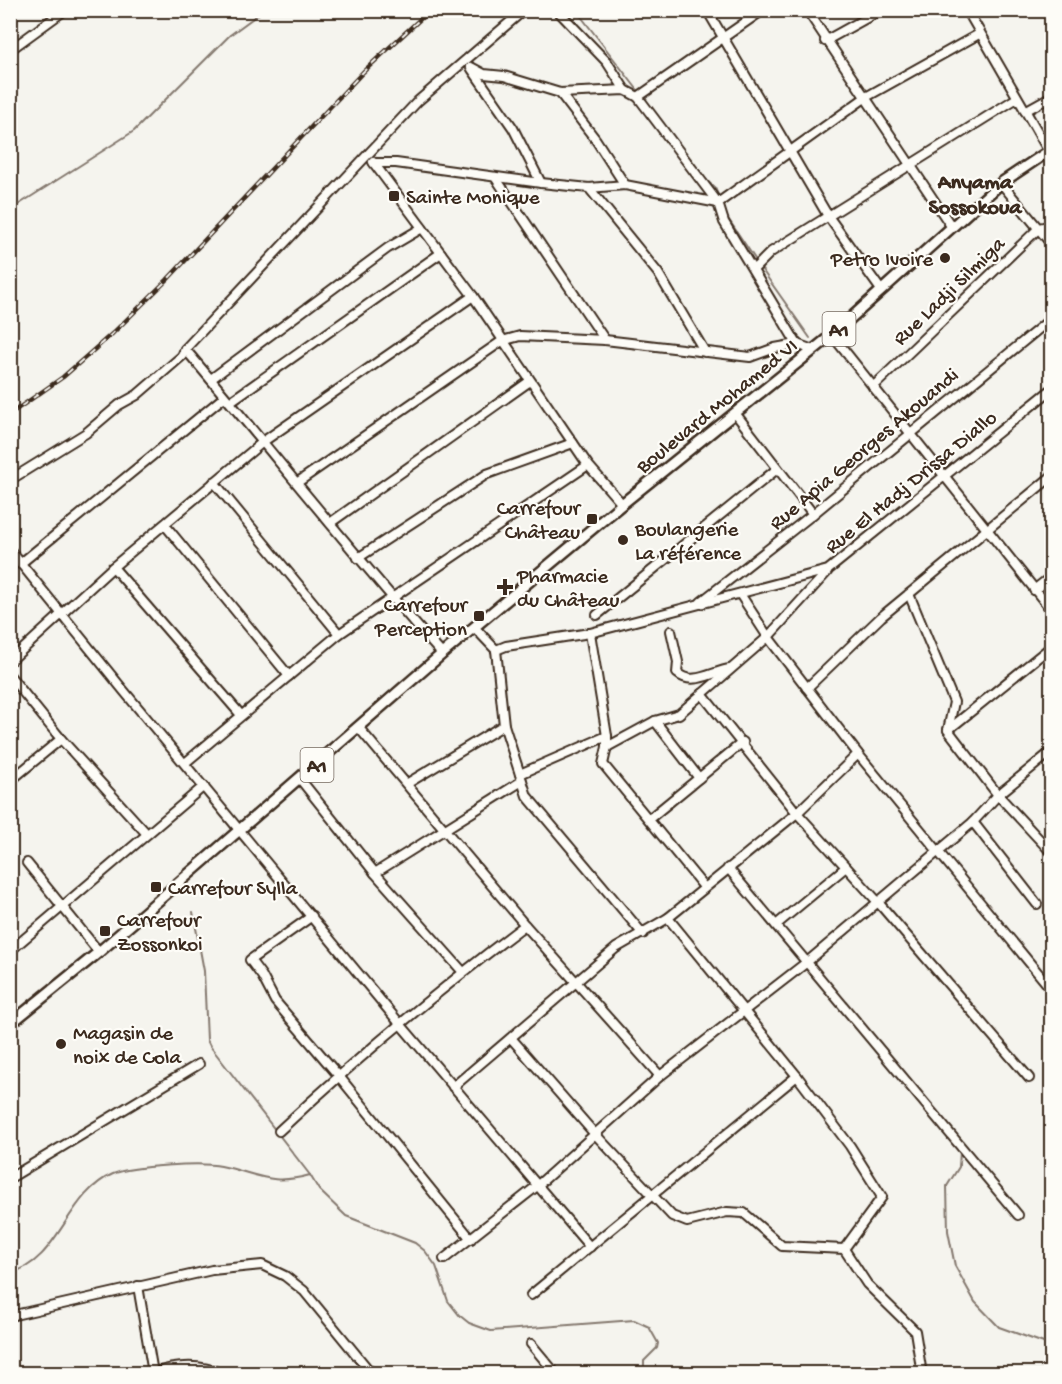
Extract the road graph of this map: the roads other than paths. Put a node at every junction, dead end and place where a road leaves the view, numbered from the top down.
1 (65, 10) edge
2 (524, 10) edge
3 (557, 10) edge
4 (707, 10) edge
5 (763, 10) edge
6 (807, 10) edge
7 (881, 10) edge
8 (967, 10) edge
9 (1043, 10) edge
10 (1052, 17) edge
11 (979, 34) junction
12 (724, 37) junction
13 (825, 41) junction
14 (10, 50) edge
15 (463, 60) junction
16 (471, 67) junction
17 (625, 90) junction
18 (560, 93) junction
19 (1052, 96) edge
20 (638, 97) junction
21 (866, 97) junction
22 (1017, 98) junction
23 (1025, 111) junction
24 (790, 150) junction
25 (1050, 150) edge
26 (371, 159) junction
27 (911, 162) junction
28 (495, 177) junction
29 (541, 183) junction
30 (1001, 183) junction
31 (625, 185) junction
32 (589, 188) junction
33 (718, 203) junction
34 (828, 216) junction
35 (1052, 225) edge
36 (951, 226) junction
37 (422, 228) junction
38 (1039, 228) junction
39 (1052, 245) edge
40 (441, 253) junction
41 (754, 269) junction
42 (881, 290) junction
43 (473, 296) junction
44 (1052, 318) edge
45 (832, 336) junction
46 (605, 340) junction
47 (502, 341) junction
48 (797, 344) junction
49 (185, 349) junction
50 (813, 350) junction
51 (705, 352) junction
52 (211, 379) junction
53 (530, 381) junction
54 (873, 387) junction
55 (1052, 389) edge
56 (227, 399) junction
57 (735, 413) junction
58 (910, 434) junction
59 (264, 441) junction
60 (573, 443) junction
61 (588, 465) junction
62 (777, 469) junction
63 (1052, 476) edge
64 (943, 477) junction
65 (10, 480) edge
66 (214, 482) junction
67 (298, 482) junction
68 (622, 504) junction
69 (813, 514) junction
70 (330, 523) junction
71 (165, 525) junction
72 (985, 531) junction
73 (10, 550) edge
74 (358, 558) junction
75 (20, 564) junction
76 (113, 567) junction
77 (828, 570) junction
78 (1052, 576) edge
79 (1034, 591) junction
80 (740, 594) junction
81 (909, 594) junction
82 (391, 597) junction
83 (696, 606) junction
84 (1052, 611) edge
85 (61, 615) junction
86 (597, 615) dead end
87 (475, 628) junction
88 (671, 631) dead end
89 (590, 633) junction
90 (339, 634) junction
91 (768, 637) junction
92 (1052, 646) edge
93 (495, 650) junction
94 (442, 654) junction
95 (10, 662) edge
96 (730, 669) junction
97 (289, 676) junction
98 (12, 682) edge
99 (807, 688) junction
100 (702, 694) junction
101 (242, 715) junction
102 (655, 721) junction
103 (504, 725) junction
104 (359, 728) junction
105 (948, 730) junction
106 (607, 736) junction
107 (62, 739) junction
108 (743, 742) junction
109 (607, 747) junction
110 (1052, 751) edge
111 (858, 754) junction
112 (185, 763) junction
113 (521, 778) junction
114 (699, 778) junction
115 (300, 779) junction
116 (10, 781) edge
117 (408, 783) junction
118 (204, 786) junction
119 (998, 795) junction
120 (797, 813) junction
121 (649, 819) junction
122 (973, 822) junction
123 (240, 829) junction
124 (444, 829) junction
125 (147, 834) junction
126 (1050, 850) edge
127 (937, 852) junction
128 (27, 863) dead end
129 (846, 867) junction
130 (728, 868) junction
131 (375, 873) junction
132 (704, 887) junction
133 (877, 901) junction
134 (1037, 904) dead end
135 (63, 907) junction
136 (312, 916) junction
137 (668, 918) junction
138 (525, 925) junction
139 (776, 925) junction
140 (644, 934) junction
141 (10, 951) edge
142 (99, 952) junction
143 (807, 962) junction
144 (463, 972) junction
145 (575, 982) junction
146 (1052, 990) edge
147 (746, 1010) junction
148 (10, 1024) edge
149 (401, 1025) junction
150 (512, 1038) junction
151 (200, 1064) dead end
152 (338, 1075) junction
153 (660, 1076) junction
154 (797, 1076) junction
155 (1029, 1078) dead end
156 (453, 1086) junction
157 (279, 1131) dead end
158 (594, 1133) junction
159 (10, 1178) edge
160 (537, 1186) junction
161 (652, 1196) junction
162 (1017, 1215) dead end
163 (471, 1239) junction
164 (590, 1247) junction
165 (844, 1249) junction
166 (444, 1259) dead end
167 (138, 1286) junction
168 (531, 1295) dead end
169 (10, 1316) edge
170 (531, 1344) dead end
171 (152, 1373) edge
172 (222, 1374) edge
173 (372, 1374) edge
174 (556, 1374) edge
175 (922, 1374) edge

1 - 14 street
2 - 15 street
3 - 17 street
4 - 12 street
5 - 12 street
6 - 13 street
7 - 13 street
8 - 11 street
9 - 10 street
11 - 21 street
11 - 22 street
12 - 20 street
12 - 24 street
13 - 21 street
15 - 16 street
15 - 26 street
16 - 18 street
16 - 29 street
17 - 18 street
17 - 20 street
18 - 31 street
19 - 23 street
20 - 33 street
21 - 24 street
21 - 27 street
22 - 23 street
22 - 27 street
23 - 25 street
24 - 33 street
24 - 34 street
25 - 30 main road, Boulevard Mohamed VI / A1
26 - 28 street
26 - 37 street
26 - 49 street
27 - 34 street
27 - 36 street
28 - 29 street
28 - 46 street
29 - 32 street
30 - 36 main road, Boulevard Mohamed VI / A1
30 - 38 street
31 - 32 street
31 - 33 street
32 - 51 street
33 - 41 street
34 - 41 street
34 - 42 street
35 - 38 street
36 - 42 main road, Boulevard Mohamed VI / A1
37 - 40 street
37 - 52 street
38 - 39 street
38 - 54 street, Rue Ladji Silmiga
40 - 43 street
40 - 56 street
41 - 48 street
42 - 45 main road, Boulevard Mohamed VI / A1
43 - 47 street
43 - 59 street
44 - 58 street, Rue Apia Georges Akouandi
45 - 50 main road, Boulevard Mohamed VI / A1
45 - 54 street
46 - 47 street
46 - 51 street
47 - 53 street
47 - 67 street
48 - 50 street
48 - 51 street
49 - 52 street
49 - 65 street
50 - 57 main road, Boulevard Mohamed VI / A1
52 - 56 street
53 - 60 street
53 - 70 street
54 - 58 street
55 - 64 street, Rue El Hadj Drissa Diallo
56 - 59 street
56 - 75 street
57 - 62 street
57 - 68 main road, Boulevard Mohamed VI / A1
58 - 64 street
58 - 69 street, Rue Apia Georges Akouandi
59 - 66 street
59 - 67 street
60 - 61 street
60 - 74 street
61 - 68 street
61 - 82 street
62 - 69 street
62 - 86 street
63 - 72 street
64 - 72 street
64 - 77 street, Rue El Hadj Drissa Diallo
66 - 71 street
66 - 90 street
67 - 70 street
68 - 87 main road, A1
69 - 83 street, Rue Apia Georges Akouandi
70 - 74 street
71 - 76 street
71 - 97 street
72 - 79 street
72 - 81 street
73 - 75 street
74 - 82 street
75 - 85 street
76 - 85 street
76 - 101 street
77 - 80 street, Rue El Hadj Drissa Diallo
77 - 91 street
78 - 79 street
79 - 84 street
80 - 83 street, Rue El Hadj Drissa Diallo
80 - 91 street
81 - 99 street
81 - 105 street
82 - 90 street
82 - 94 street
83 - 89 street, Rue El Hadj Drissa Diallo
85 - 95 street
85 - 112 street
87 - 93 street
87 - 94 main road, A1
88 - 96 street
89 - 93 street, Rue El Hadj Drissa Diallo
89 - 106 street
90 - 97 street
91 - 96 street
91 - 99 street
92 - 105 street
93 - 103 street
94 - 104 main road, A1
96 - 100 street
97 - 101 street
98 - 107 street
99 - 111 street
100 - 102 street
100 - 108 street
101 - 112 street
102 - 109 street
102 - 114 street
103 - 113 street
103 - 117 street
104 - 115 main road, A1
104 - 117 street
105 - 119 street
106 - 109 street
106 - 113 street
107 - 116 street
107 - 125 street
108 - 114 street
108 - 120 street
109 - 121 street
110 - 119 street
111 - 120 street
111 - 127 street
112 - 118 street
113 - 124 street
113 - 140 street
114 - 121 street
115 - 123 main road, A1
115 - 131 street
117 - 124 street
118 - 123 street
118 - 125 street
119 - 122 street
119 - 126 street
120 - 129 street
120 - 130 street
121 - 132 street
122 - 127 street
122 - 134 street
123 - 136 street
123 - 142 main road, A1
124 - 131 street
124 - 138 street
125 - 135 street
127 - 133 street
127 - 146 street
128 - 135 street
129 - 133 street
129 - 139 street
130 - 132 street
130 - 139 street
131 - 144 street
132 - 137 street
133 - 143 street
133 - 155 street
135 - 141 street
135 - 142 street
136 - 149 street
136 - 152 street
137 - 140 street
137 - 147 street
138 - 144 street
138 - 145 street
139 - 143 street
140 - 145 street
142 - 148 main road, A1
143 - 147 street
143 - 162 street
144 - 149 street
145 - 150 street
145 - 153 street
147 - 153 street
147 - 154 street
149 - 152 street
149 - 156 street
150 - 156 street
150 - 158 street
151 - 159 street
152 - 157 street
152 - 163 street
153 - 158 street
154 - 161 street
154 - 165 street
156 - 160 street
158 - 160 street
158 - 161 street
160 - 163 street
160 - 164 street
161 - 164 street
161 - 165 street
163 - 166 street
164 - 168 street
165 - 175 street
167 - 169 street
167 - 171 street
167 - 173 street
170 - 174 street
171 - 172 street

